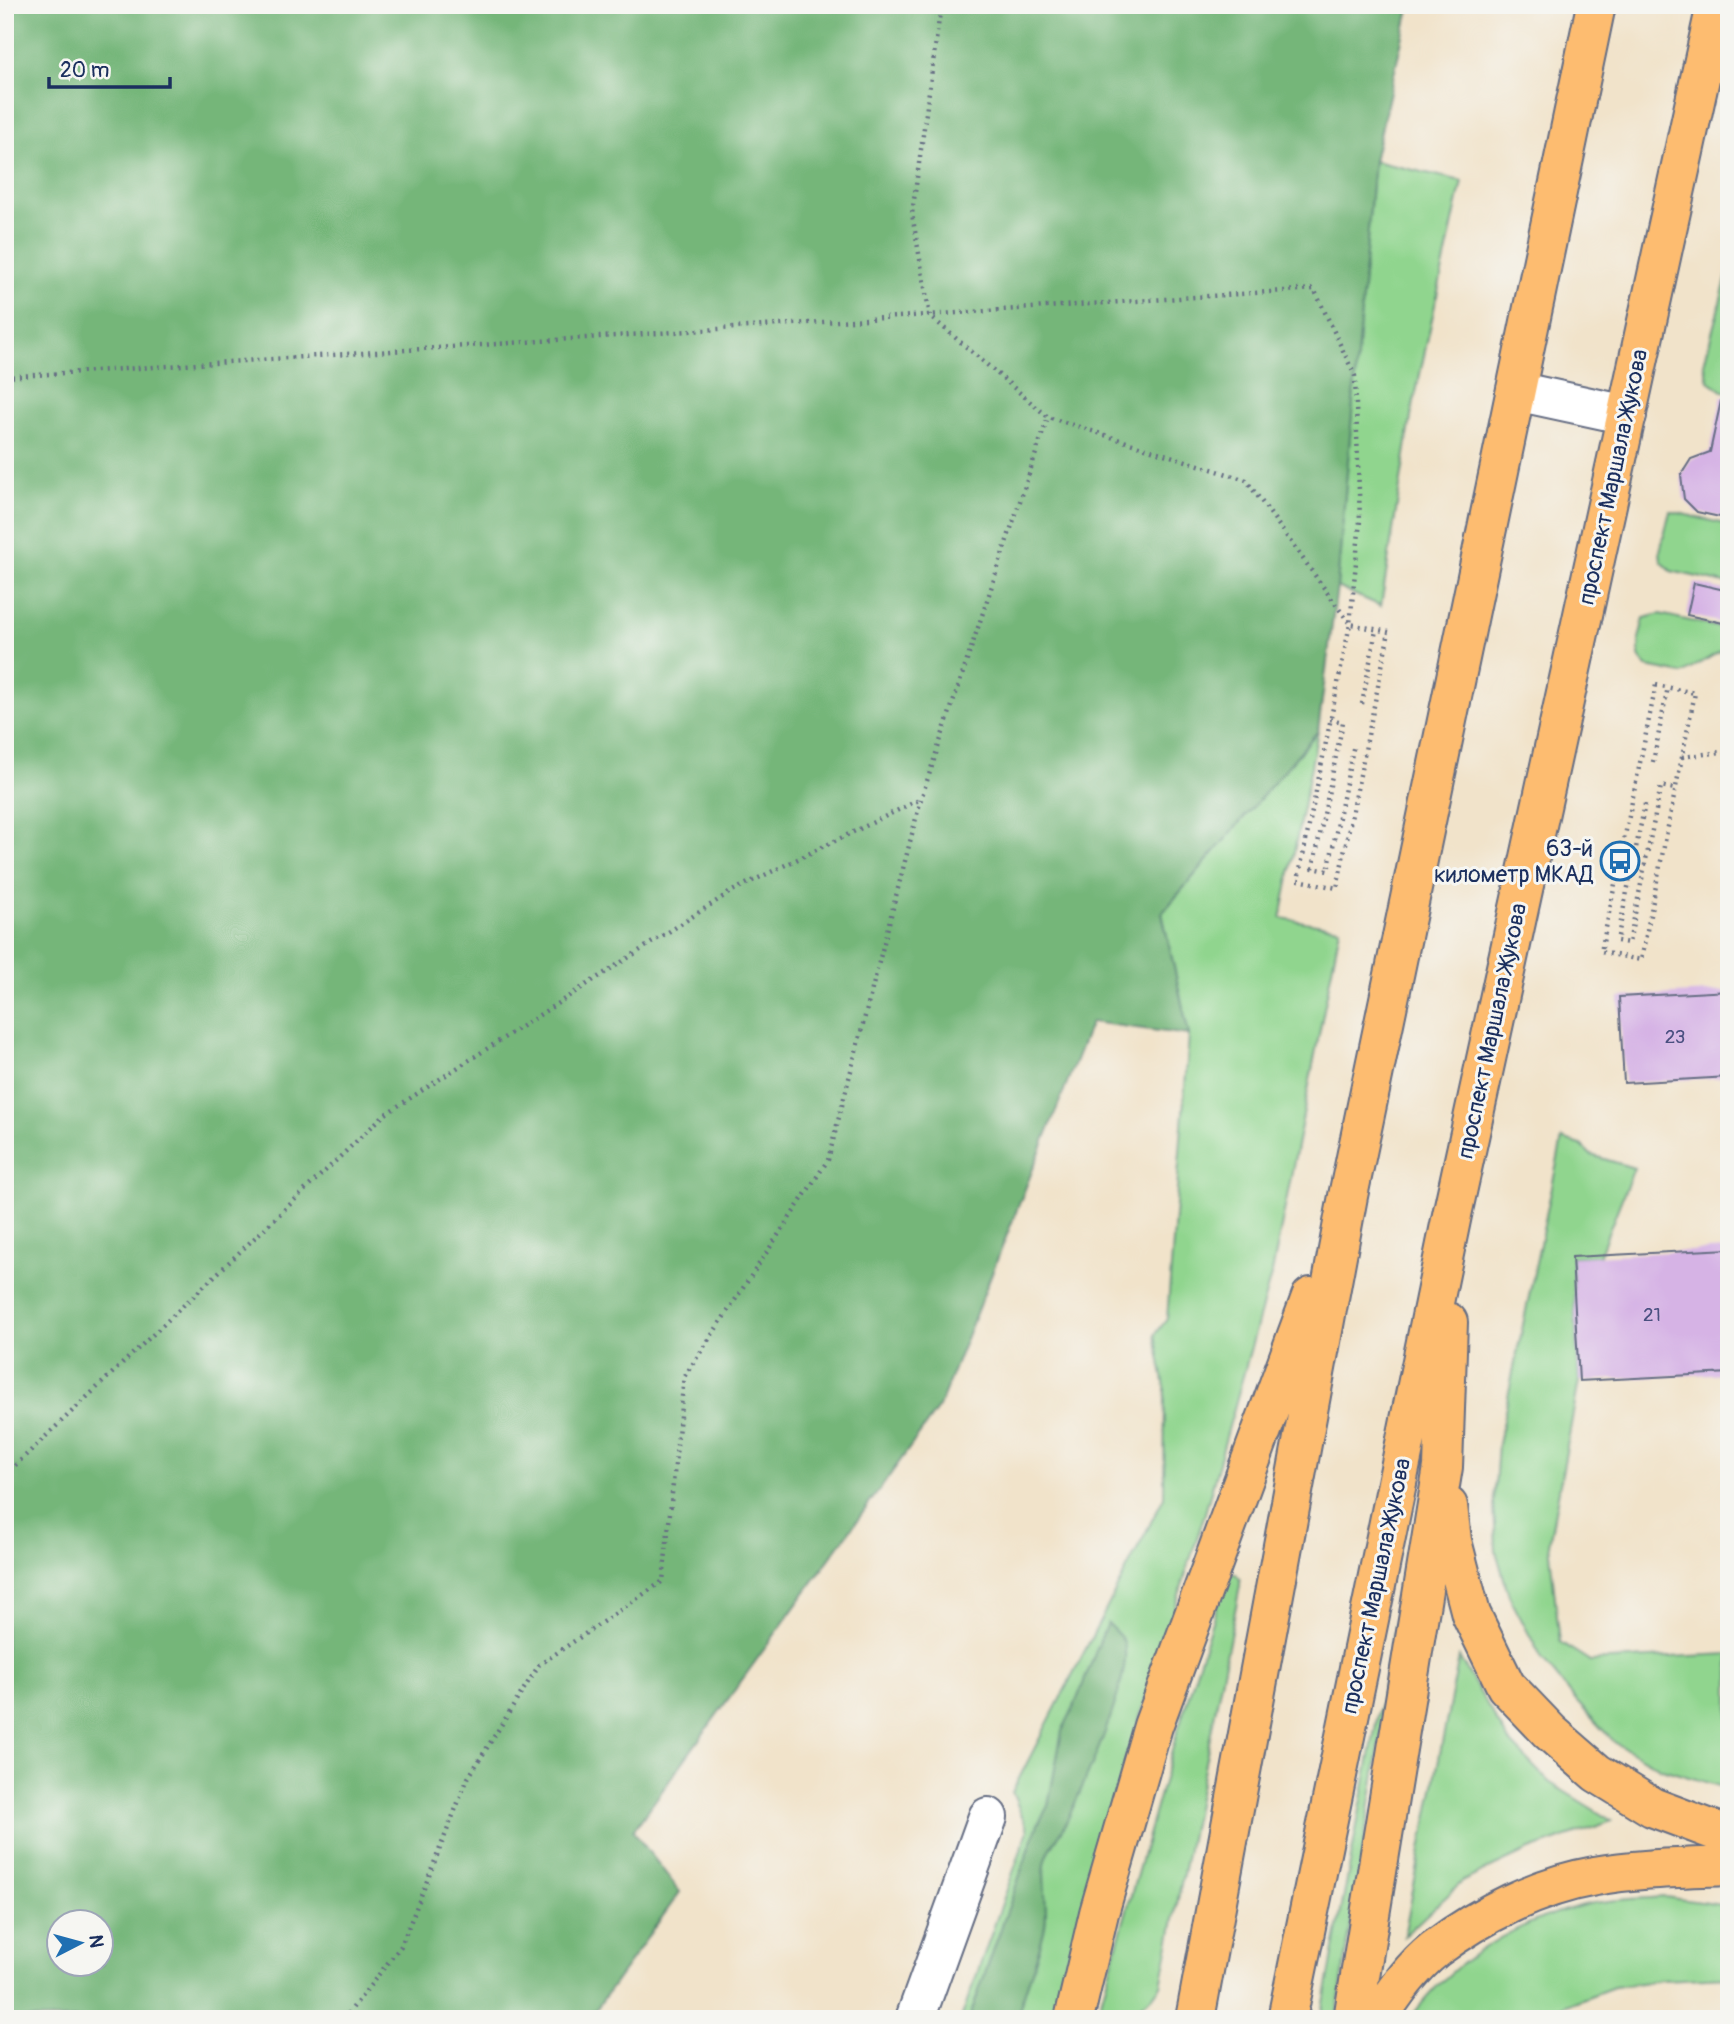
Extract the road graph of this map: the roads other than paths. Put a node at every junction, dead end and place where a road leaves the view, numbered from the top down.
1 (1596, 5) edge
2 (1716, 5) edge
3 (1516, 391) junction
4 (1626, 415) junction
5 (1348, 1196) junction
6 (1452, 1215) junction
7 (1443, 1467) junction
8 (988, 1817) dead end
9 (1729, 1836) edge
10 (1729, 1866) edge
11 (915, 2019) edge
12 (1074, 2019) edge
13 (1195, 2019) edge
14 (1287, 2019) edge
15 (1353, 2019) edge
16 (1377, 2019) edge

1 - 3 main road
2 - 4 main road, проспект Маршала Жукова
3 - 4 lane
3 - 5 main road
4 - 6 main road, проспект Маршала Жукова
5 - 12 main road
5 - 13 main road
6 - 7 main road
6 - 14 main road, проспект Маршала Жукова
7 - 9 main road
7 - 15 main road
8 - 11 lane
10 - 16 main road

